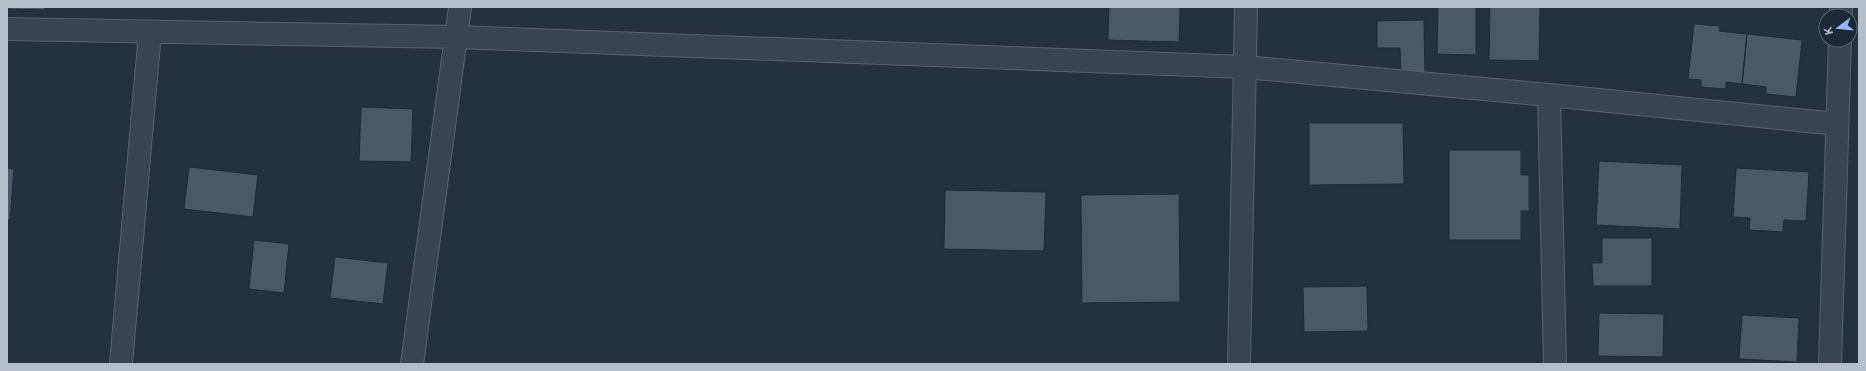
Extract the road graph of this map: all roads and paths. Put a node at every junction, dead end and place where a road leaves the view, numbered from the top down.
1 (460, 7) edge
2 (1246, 7) edge
3 (7, 30) edge
4 (150, 32) junction
5 (456, 37) junction
6 (1840, 48) edge
7 (1245, 67) junction
8 (1549, 95) junction
9 (1837, 124) junction
10 (121, 364) edge
11 (412, 364) edge
12 (1239, 364) edge
13 (1555, 364) edge
14 (1830, 364) edge

1 - 5 street
2 - 7 street
3 - 4 street
4 - 5 street
4 - 10 street
5 - 7 street
5 - 11 street
6 - 9 street
7 - 8 street
7 - 12 street
8 - 9 street
8 - 13 street
9 - 14 street

